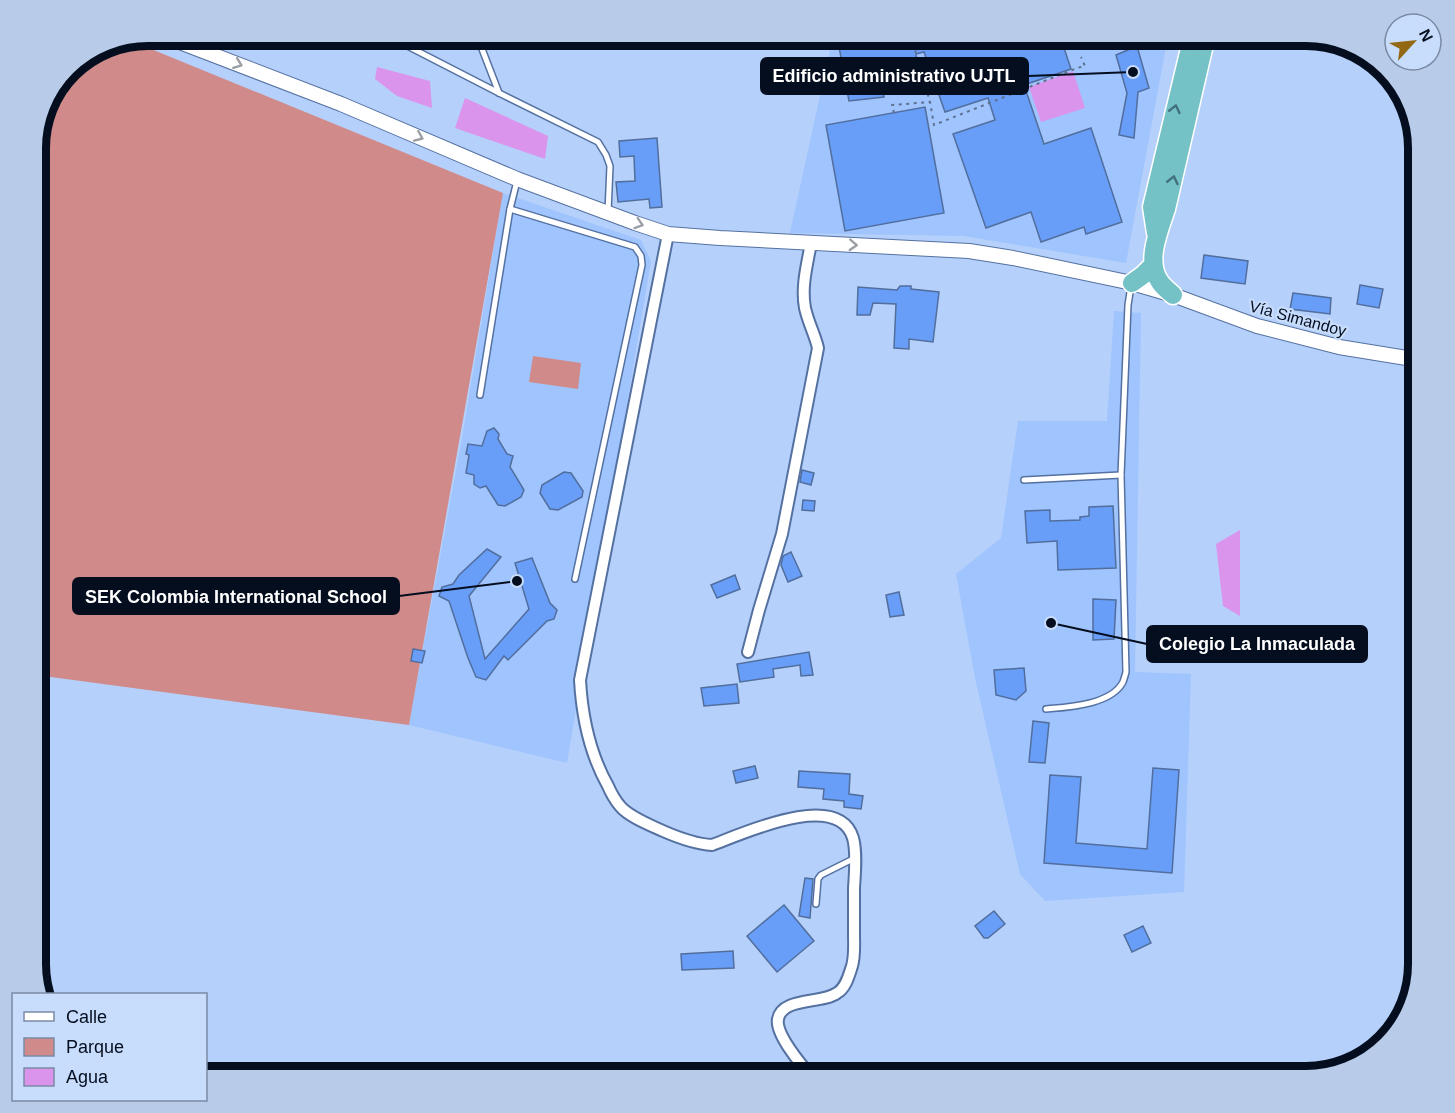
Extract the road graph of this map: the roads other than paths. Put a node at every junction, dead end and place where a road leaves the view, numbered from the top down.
1 (190, 46) edge
2 (407, 46) edge
3 (481, 46) edge
4 (1190, 46) edge
5 (1204, 46) edge
6 (499, 93) junction
7 (517, 179) junction
8 (510, 209) junction
9 (608, 213) junction
10 (668, 234) junction
11 (1157, 236) junction
12 (811, 243) junction
13 (1153, 265) junction
14 (1132, 283) junction
15 (1173, 295) junction
16 (1408, 358) edge
17 (480, 395) dead end
18 (1121, 475) junction
19 (1024, 480) dead end
20 (575, 579) dead end
21 (748, 652) dead end
22 (1046, 709) dead end
23 (855, 858) junction
24 (816, 904) dead end
25 (803, 1066) edge

1 -> 7 street, Vía Simandoy
2 - 6 lane
3 - 6 lane
11 -> 4 highway
11 -> 5 highway
6 - 9 lane
7 - 8 lane
7 - 9 street, Vía Simandoy
8 - 17 lane
8 - 20 lane
9 -> 10 street, Vía Simandoy
10 - 12 street, Vía Simandoy
10 - 23 street
11 - 13 highway
12 -> 14 street, Vía Simandoy
12 - 21 street
13 - 14 highway
13 - 15 highway
14 - 15 street, Vía Simandoy
14 - 18 lane
15 - 16 street, Vía Simandoy
18 - 19 lane
18 - 22 lane
23 - 24 lane
23 - 25 street

